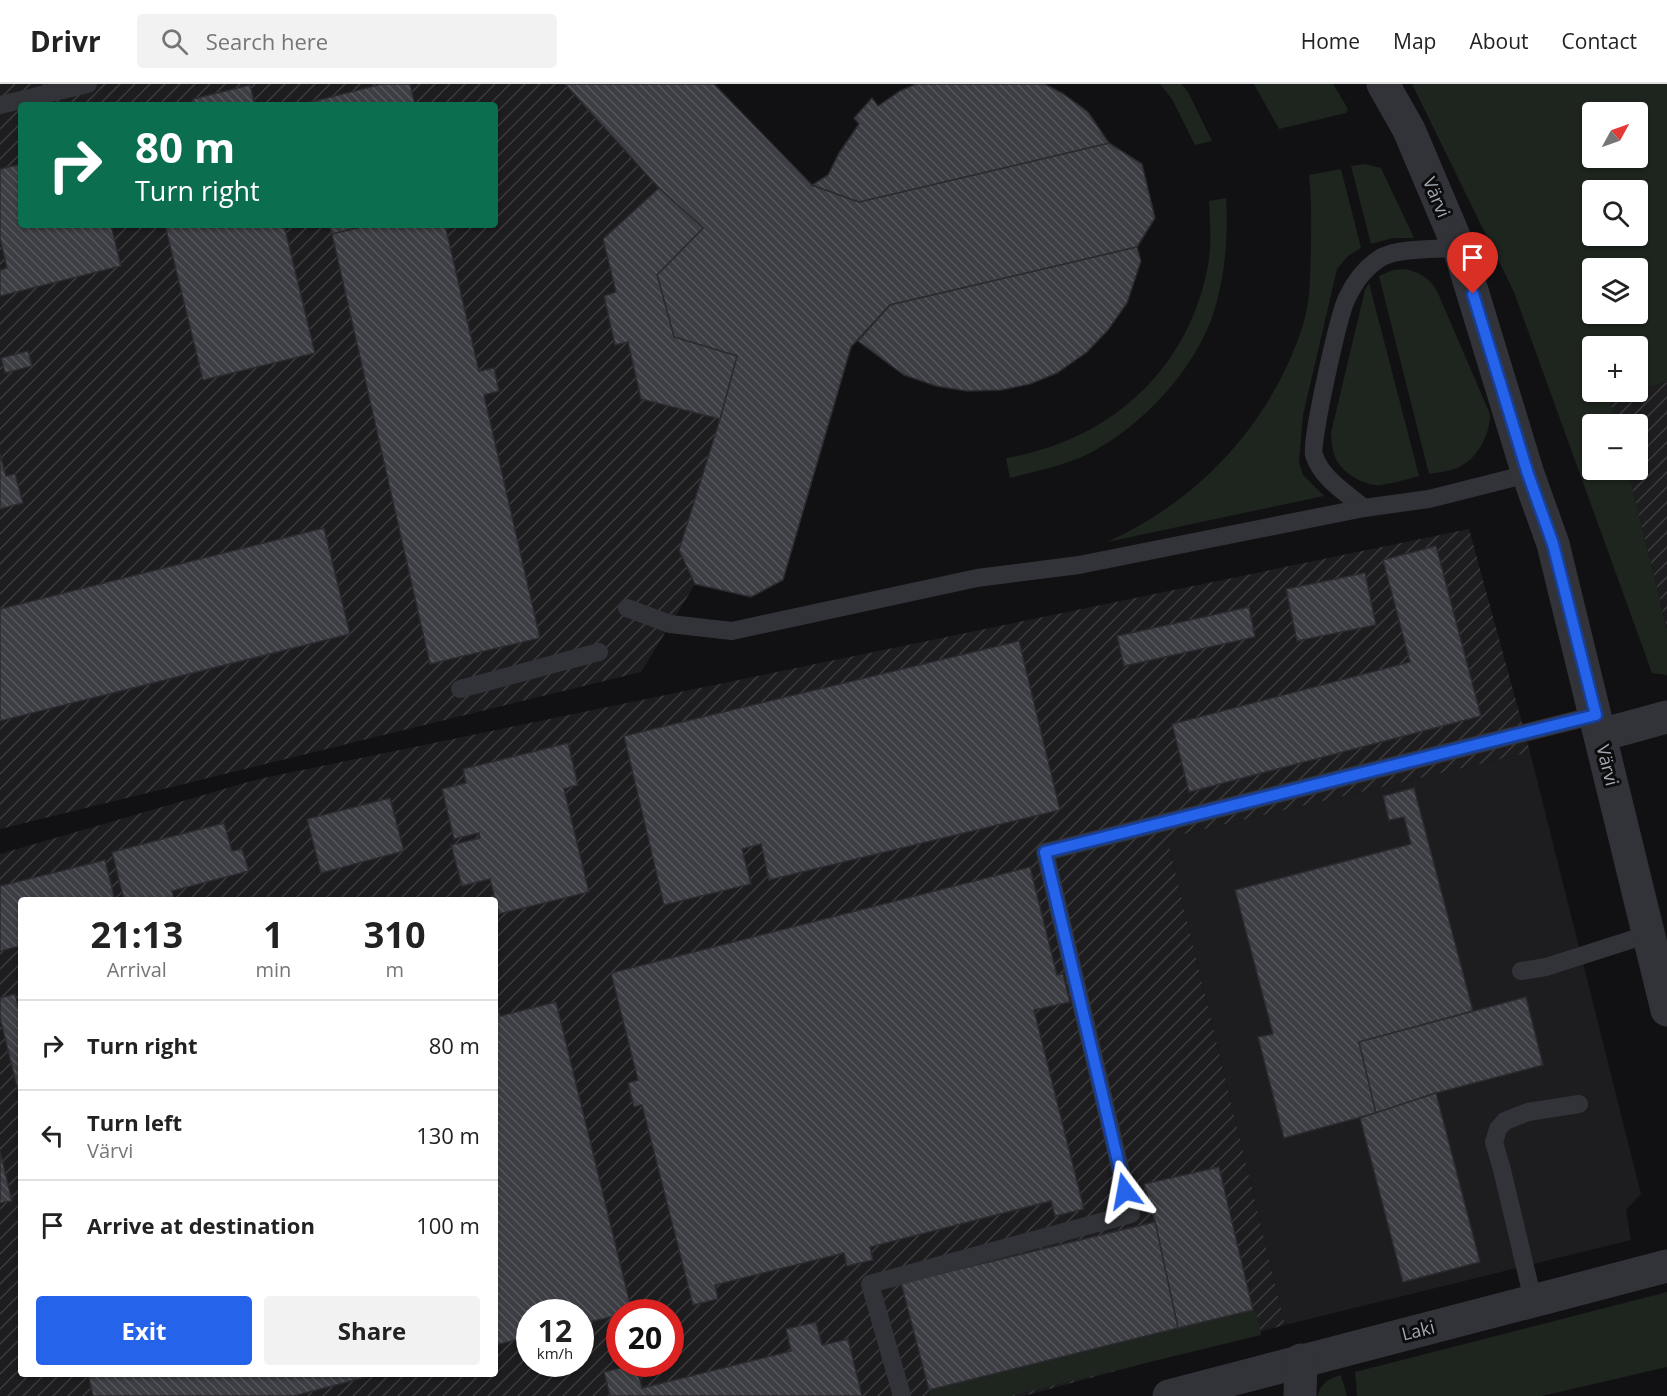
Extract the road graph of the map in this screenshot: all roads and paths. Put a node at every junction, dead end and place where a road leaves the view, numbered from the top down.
1 (88, 84) edge
2 (1383, 84) edge
3 (0, 105) edge
4 (1459, 248) junction
5 (1528, 474) junction
6 (1364, 507) junction
7 (627, 608) dead end
8 (598, 652) dead end
9 (460, 689) dead end
10 (1667, 717) edge
11 (1598, 725) junction
12 (1649, 934) junction
13 (1521, 971) dead end
14 (1663, 976) edge
15 (1667, 1010) edge
16 (1579, 1104) dead end
17 (1667, 1266) edge
18 (1533, 1300) junction
19 (1301, 1360) junction
20 (902, 1396) edge
21 (1169, 1396) edge
22 (1300, 1396) edge

1 - 3 lane
2 - 4 street, Värvi
4 - 5 street, Värvi
4 - 6 lane
5 - 6 lane
5 - 11 street, Värvi
6 - 7 lane
8 - 9 lane
10 - 11 street
11 - 12 street, Värvi
11 - 20 lane
12 - 13 lane
12 - 14 street, Värvi
14 - 15 street, Värvi
16 - 18 lane
17 - 18 street, Laki
18 - 19 street, Laki
19 - 21 street, Laki
19 - 22 street

